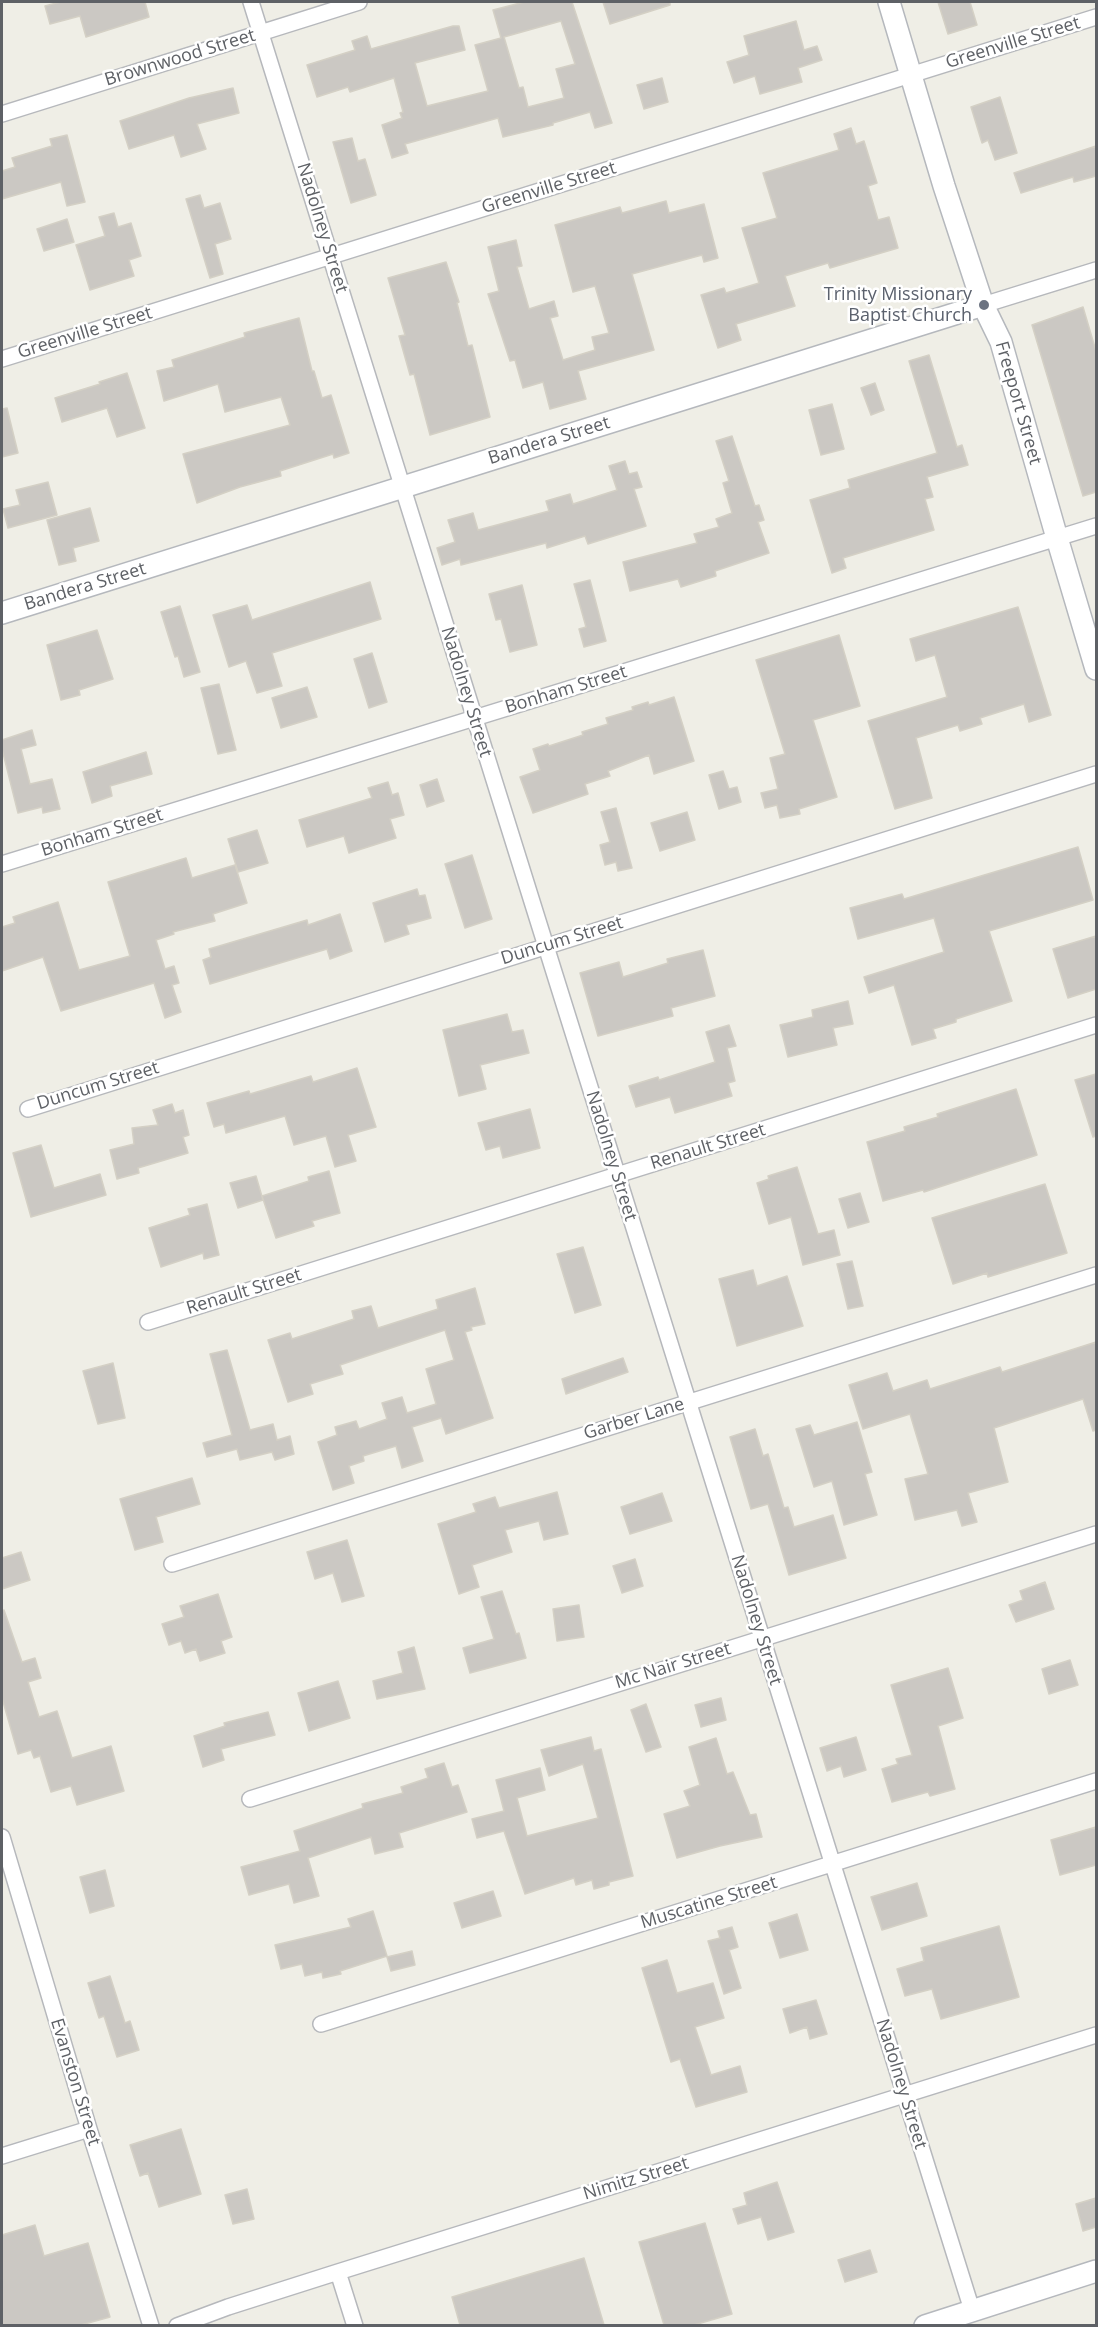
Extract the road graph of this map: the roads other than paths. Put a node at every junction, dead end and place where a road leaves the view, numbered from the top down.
1 (251, 2) edge
2 (359, 2) edge
3 (889, 2) edge
4 (1096, 17) edge
5 (260, 33) junction
6 (912, 75) junction
7 (2, 114) edge
8 (330, 256) junction
9 (1096, 270) edge
10 (983, 305) junction
11 (2, 359) edge
12 (402, 487) junction
13 (1096, 526) edge
14 (1057, 538) junction
15 (2, 613) edge
16 (1096, 669) edge
17 (475, 718) junction
18 (1096, 774) edge
19 (2, 864) edge
20 (546, 946) junction
21 (1096, 1026) edge
22 (28, 1109) dead end
23 (617, 1175) junction
24 (1096, 1275) edge
25 (148, 1322) dead end
26 (688, 1402) junction
27 (1096, 1534) edge
28 (172, 1564) dead end
29 (762, 1638) junction
30 (1096, 1781) edge
31 (250, 1799) dead end
32 (2, 1837) edge
33 (832, 1864) junction
34 (6, 1865) edge
35 (321, 2024) dead end
36 (1096, 2035) edge
37 (904, 2095) junction
38 (89, 2129) junction
39 (2, 2156) edge
40 (1096, 2271) edge
41 (338, 2272) junction
42 (972, 2310) junction
43 (151, 2325) edge
44 (177, 2325) edge
45 (355, 2325) edge
46 (925, 2325) edge

1 - 5 street, Nadolney Street
2 - 5 street, Brownwood Street
3 - 6 street, Freeport Street
4 - 6 street, Greenville Street
5 - 7 street, Brownwood Street
5 - 8 street, Nadolney Street
6 - 8 street, Greenville Street
6 - 10 street, Freeport Street
8 - 11 street, Greenville Street
8 - 12 street, Nadolney Street
9 - 10 street, Bandera Street
10 - 12 street, Bandera Street
10 - 14 street, Freeport Street
12 - 15 street, Bandera Street
12 - 17 street, Nadolney Street
13 - 14 street, Bonham Street
14 - 16 street, Freeport Street
14 - 17 street, Bonham Street
17 - 19 street, Bonham Street
17 - 20 street, Nadolney Street
18 - 20 street, Duncum Street
20 - 22 street, Duncum Street
20 - 23 street, Nadolney Street
21 - 23 street, Renault Street
23 - 25 street, Renault Street
23 - 26 street, Nadolney Street
24 - 26 street, Garber Lane
26 - 28 street, Garber Lane
26 - 29 street, Nadolney Street
27 - 29 street, Mc Nair Street
29 - 31 street, Mc Nair Street
29 - 33 street, Nadolney Street
30 - 33 street, Muscatine Street
32 - 34 street, Evanston Street
33 - 35 street, Muscatine Street
33 - 37 street, Nadolney Street
34 - 38 street, Evanston Street
36 - 37 street, Nimitz Street
37 - 41 street, Nimitz Street
37 - 42 street, Nadolney Street
38 - 39 street
38 - 43 street, Evanston Street
40 - 42 street
41 - 44 street, Nimitz Street
41 - 45 street
42 - 46 street

